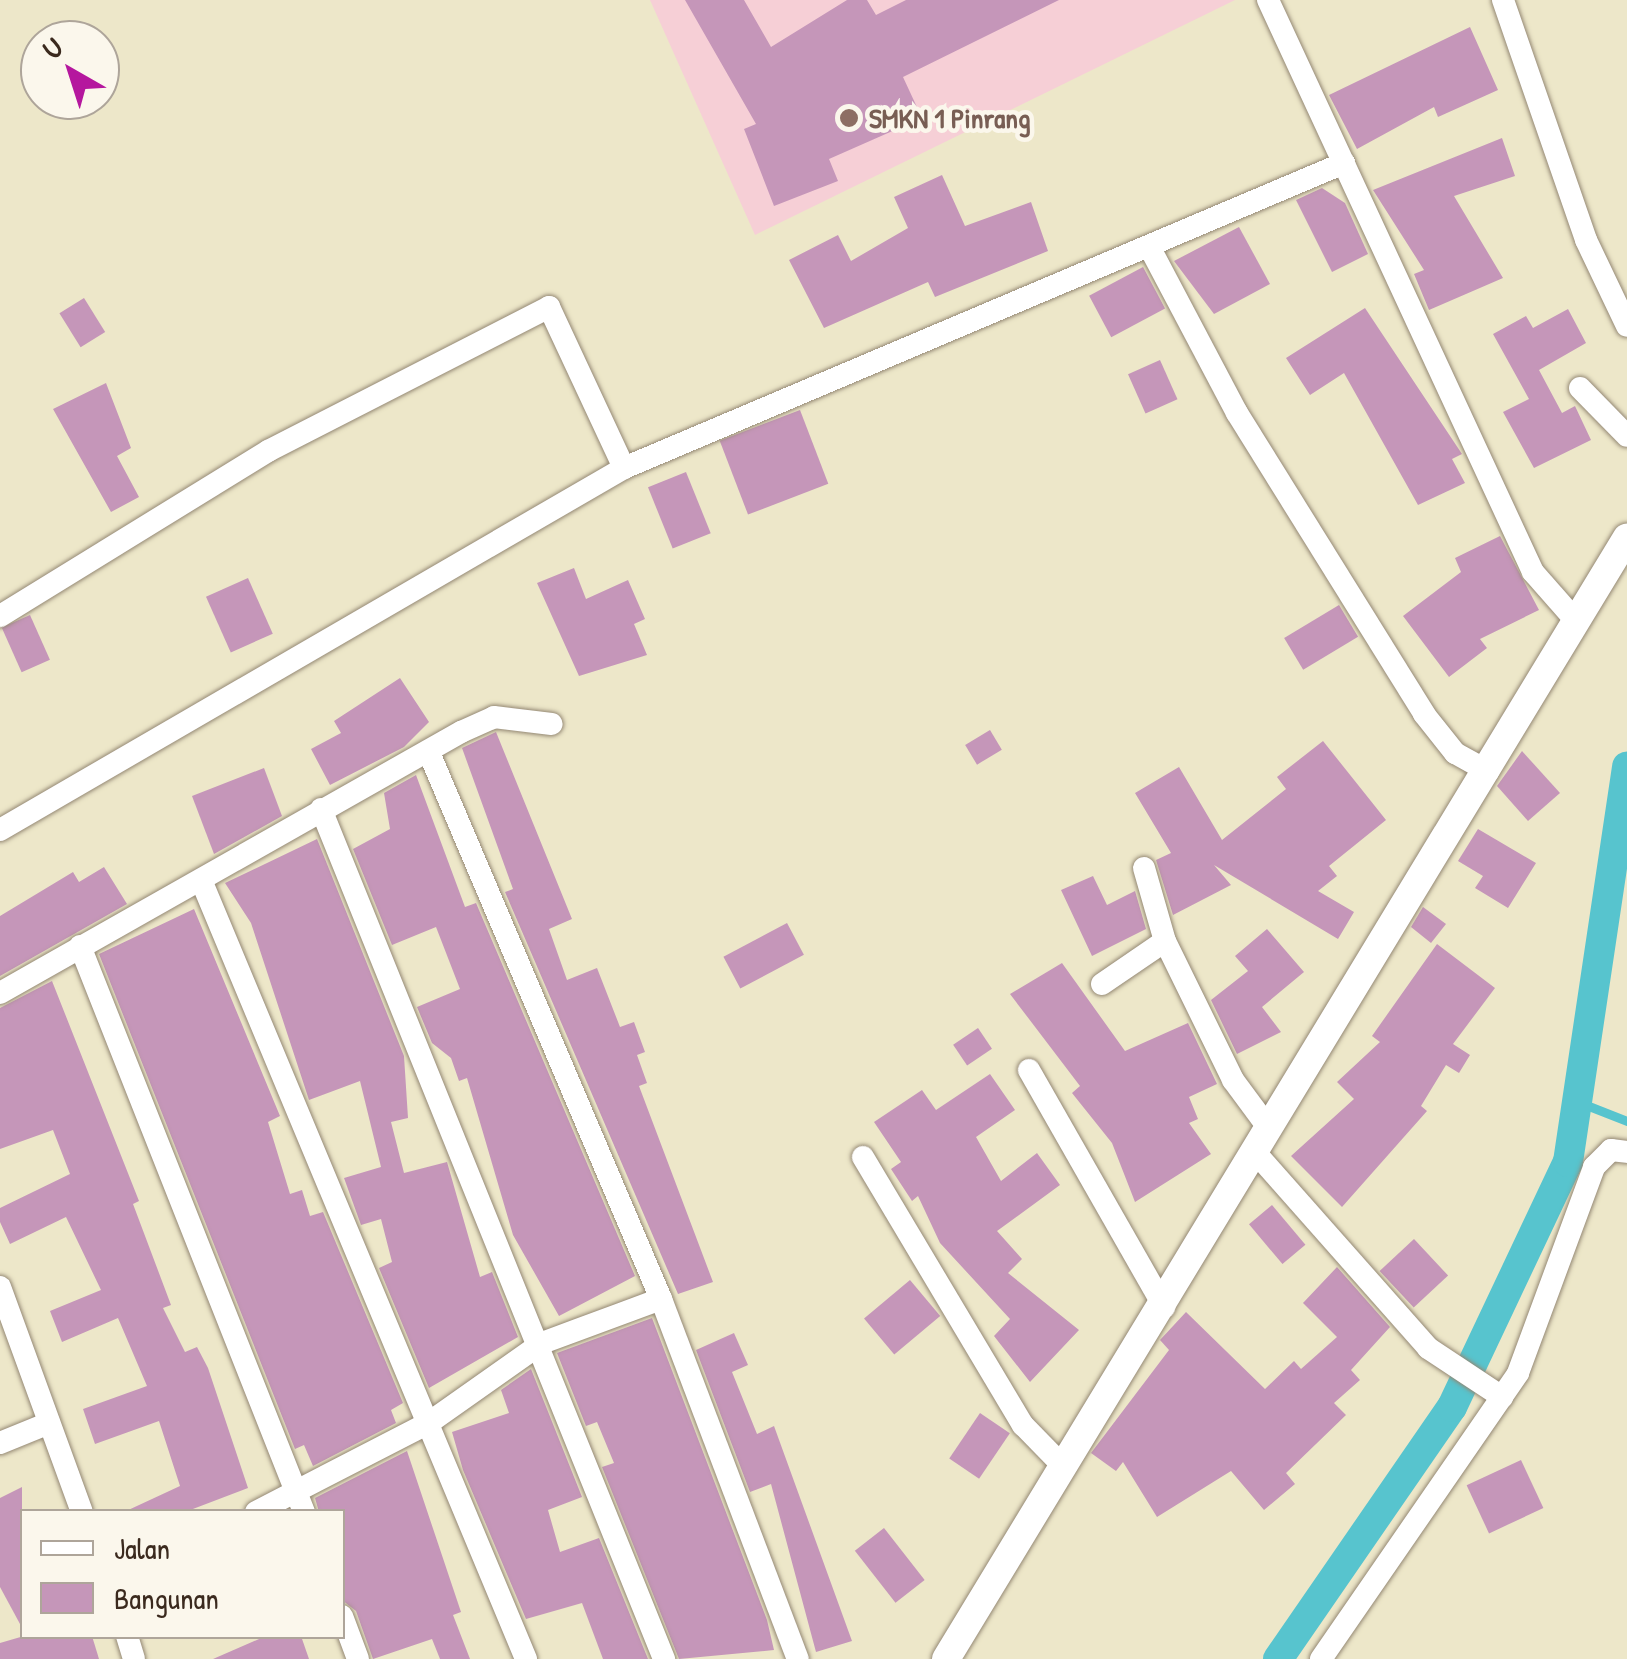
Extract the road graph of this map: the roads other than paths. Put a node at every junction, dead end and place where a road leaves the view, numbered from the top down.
1 (1268, 0) edge
2 (1504, 0) edge
3 (1344, 163) junction
4 (1151, 250) junction
5 (1627, 326) edge
6 (1580, 388) dead end
7 (1627, 436) edge
8 (624, 468) junction
9 (1627, 537) edge
10 (0, 616) edge
11 (1576, 621) junction
12 (552, 724) dead end
13 (430, 755) junction
14 (1488, 772) junction
15 (322, 809) junction
16 (0, 830) edge
17 (1144, 868) dead end
18 (201, 880) junction
19 (1165, 941) junction
20 (80, 946) junction
21 (1102, 984) dead end
22 (0, 994) edge
23 (1029, 1070) dead end
24 (1261, 1138) junction
25 (1627, 1152) edge
26 (863, 1158) dead end
27 (0, 1287) edge
28 (662, 1299) junction
29 (1164, 1306) junction
30 (542, 1343) junction
31 (1498, 1395) junction
32 (430, 1422) junction
33 (49, 1423) junction
34 (0, 1443) edge
35 (1064, 1467) junction
36 (300, 1501) edge
37 (81, 1509) edge
38 (268, 1509) edge
39 (345, 1624) edge
40 (358, 1659) edge
41 (526, 1659) edge
42 (664, 1659) edge
43 (798, 1659) edge
44 (946, 1659) edge
45 (1321, 1659) edge

1 - 3 street
2 - 5 street
3 - 4 street
3 - 11 street
4 - 8 street
4 - 14 street
6 - 7 street
8 - 10 street
8 - 16 street
9 - 11 street
11 - 14 street
12 - 13 street
13 - 15 street
13 - 28 street
14 - 24 street
15 - 18 street
15 - 30 street
17 - 19 street
18 - 20 street
18 - 32 street
19 - 21 street
19 - 24 street
20 - 22 street
20 - 36 street
23 - 29 street
24 - 29 street
24 - 31 street
25 - 31 street
26 - 35 street
27 - 33 street
28 - 30 street
28 - 43 street
29 - 35 street
30 - 32 street
30 - 42 street
31 - 45 street
32 - 36 street
32 - 41 street
33 - 34 street
33 - 37 street
35 - 44 street
36 - 38 street
39 - 40 street

